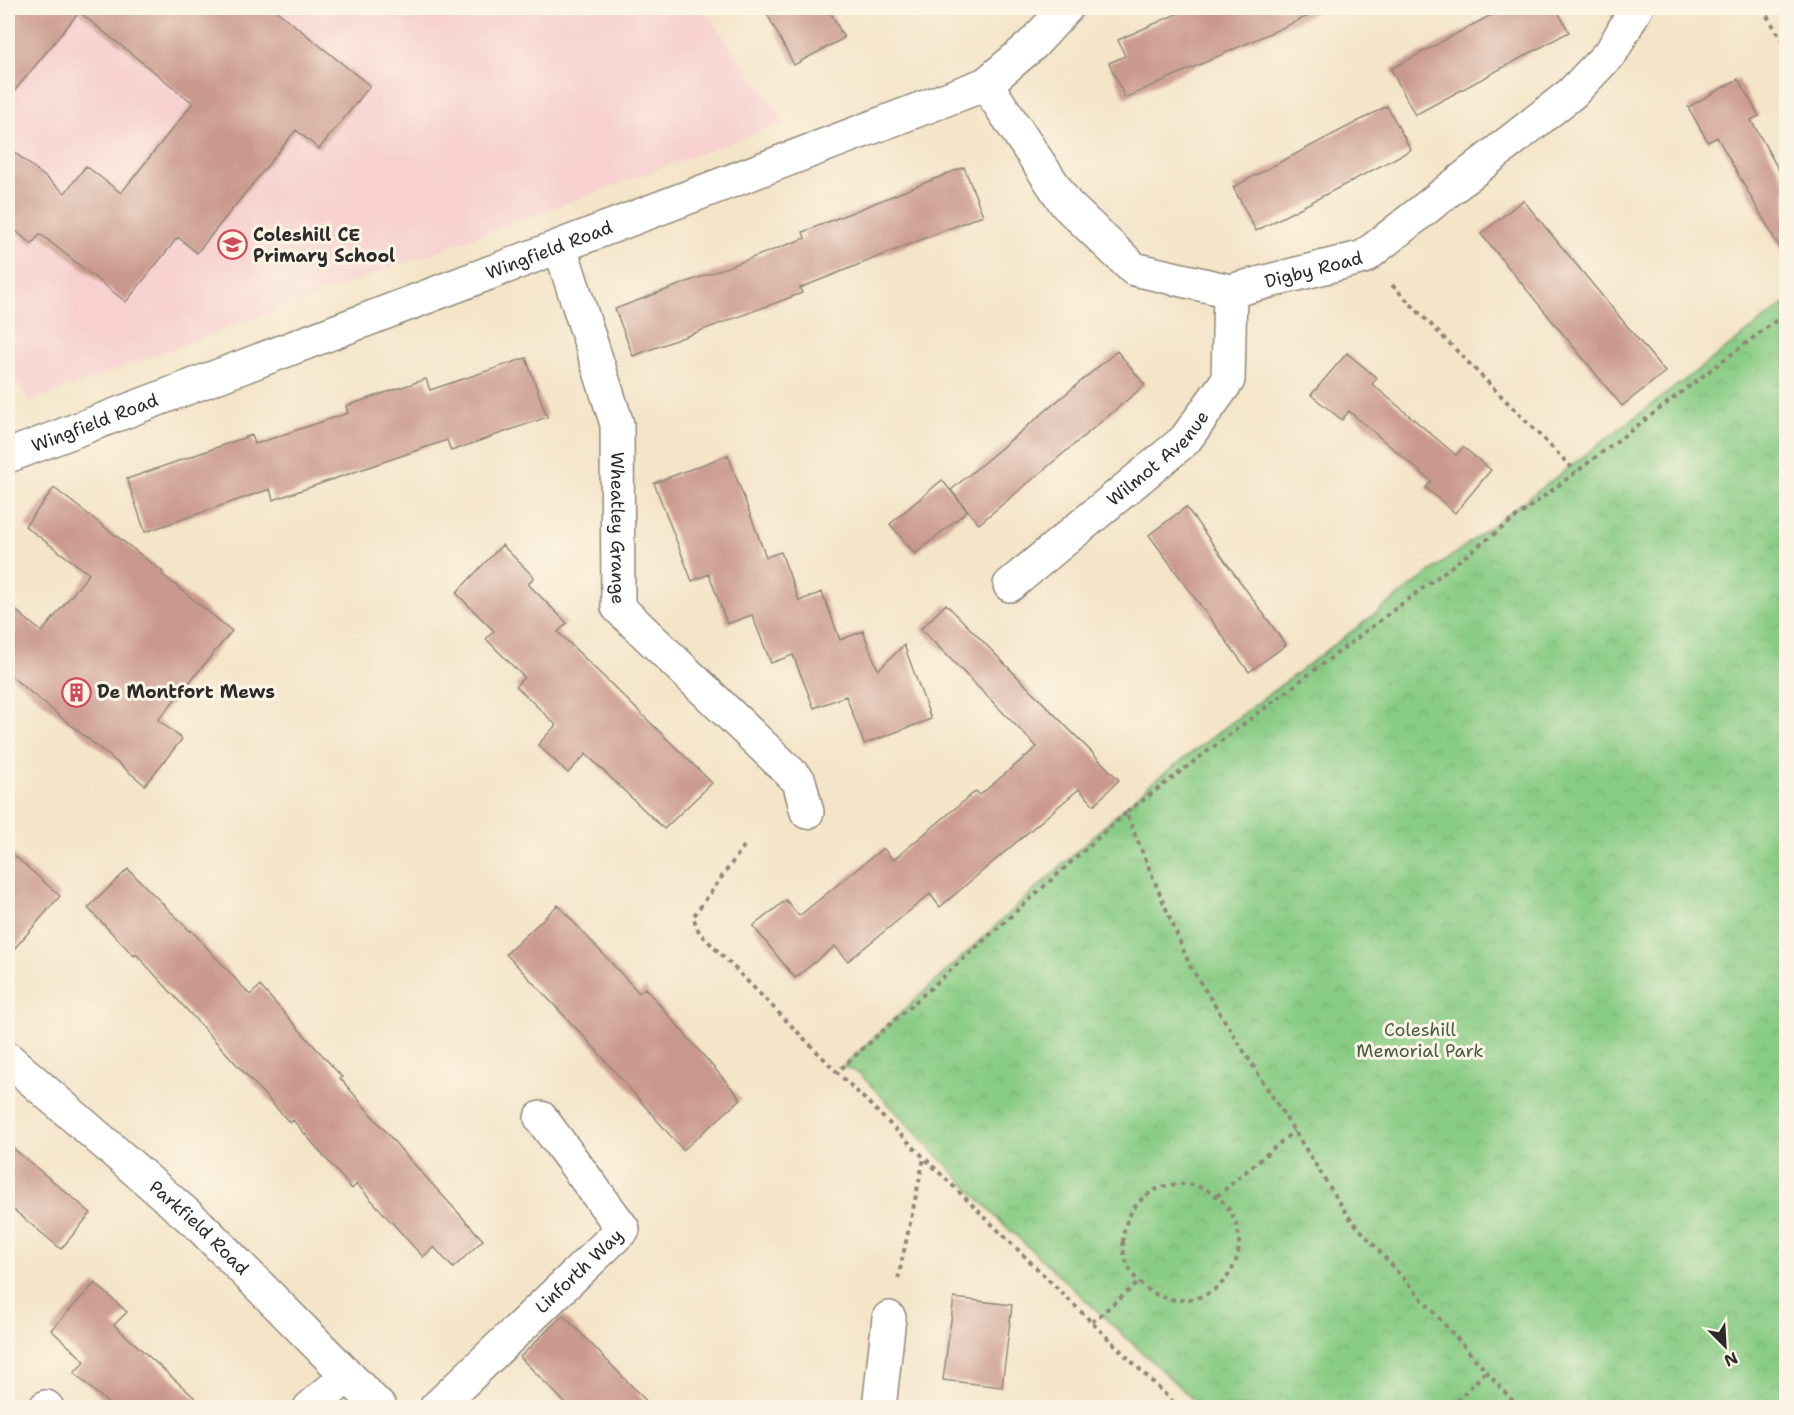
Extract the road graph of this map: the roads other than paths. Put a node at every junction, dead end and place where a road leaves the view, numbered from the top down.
1 (1066, 8) edge
2 (1636, 8) edge
3 (986, 84) junction
4 (560, 247) junction
5 (1230, 291) junction
6 (8, 456) edge
7 (1010, 585) dead end
8 (807, 812) dead end
9 (8, 1059) edge
10 (541, 1118) dead end
11 (890, 1318) road end
12 (347, 1376) junction
13 (310, 1407) edge
14 (380, 1407) edge
15 (436, 1407) edge
16 (879, 1407) edge

1 - 3 street, Wingfield Road
2 - 5 street, Digby Road
3 - 4 street, Wingfield Road
3 - 5 street, Digby Road
4 - 6 street, Wingfield Road
4 - 8 street, Wheatley Grange
5 - 7 street, Wilmot Avenue
9 - 12 street, Parkfield Road
10 - 15 street, Linforth Way
11 - 16 street
12 - 13 street
12 - 14 street, Parkfield Road

